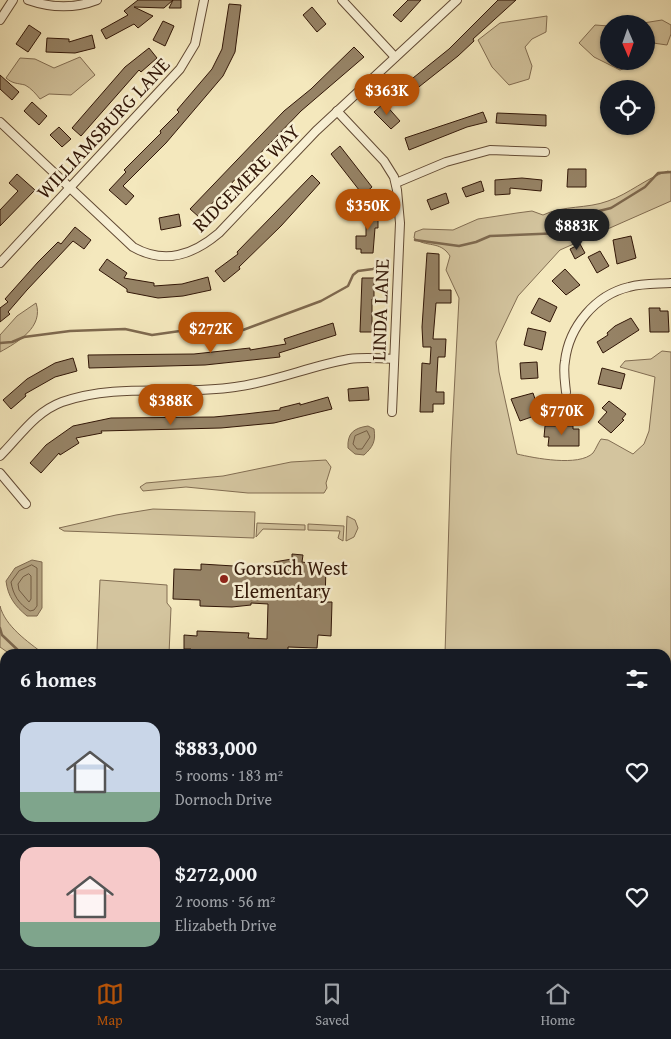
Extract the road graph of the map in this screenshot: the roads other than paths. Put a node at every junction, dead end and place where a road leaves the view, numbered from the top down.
1 (13, 0) edge
2 (28, 0) edge
3 (97, 0) edge
4 (204, 0) edge
5 (342, 0) edge
6 (457, 0) edge
7 (0, 20) edge
8 (395, 58) junction
9 (338, 111) junction
10 (0, 122) edge
11 (545, 152) dead end
12 (396, 183) junction
13 (70, 188) junction
14 (0, 263) edge
15 (671, 283) edge
16 (394, 359) junction
17 (566, 392) dead end
18 (392, 412) dead end
19 (0, 456) edge
20 (0, 473) edge
21 (26, 504) dead end

1 - 7 street
2 - 3 street
4 - 13 street, WILLIAMSBURG LANE
5 - 8 street
6 - 8 street, RIDGEMERE WAY
8 - 9 street, RIDGEMERE WAY
9 - 12 street, LINDA LANE
9 - 13 street, RIDGEMERE WAY
10 - 13 street, RIDGEMERE WAY
11 - 12 street
12 - 16 street, LINDA LANE
13 - 14 street, WILLIAMSBURG LANE
15 - 17 street
16 - 18 street, LINDA LANE
16 - 19 street
20 - 21 street

